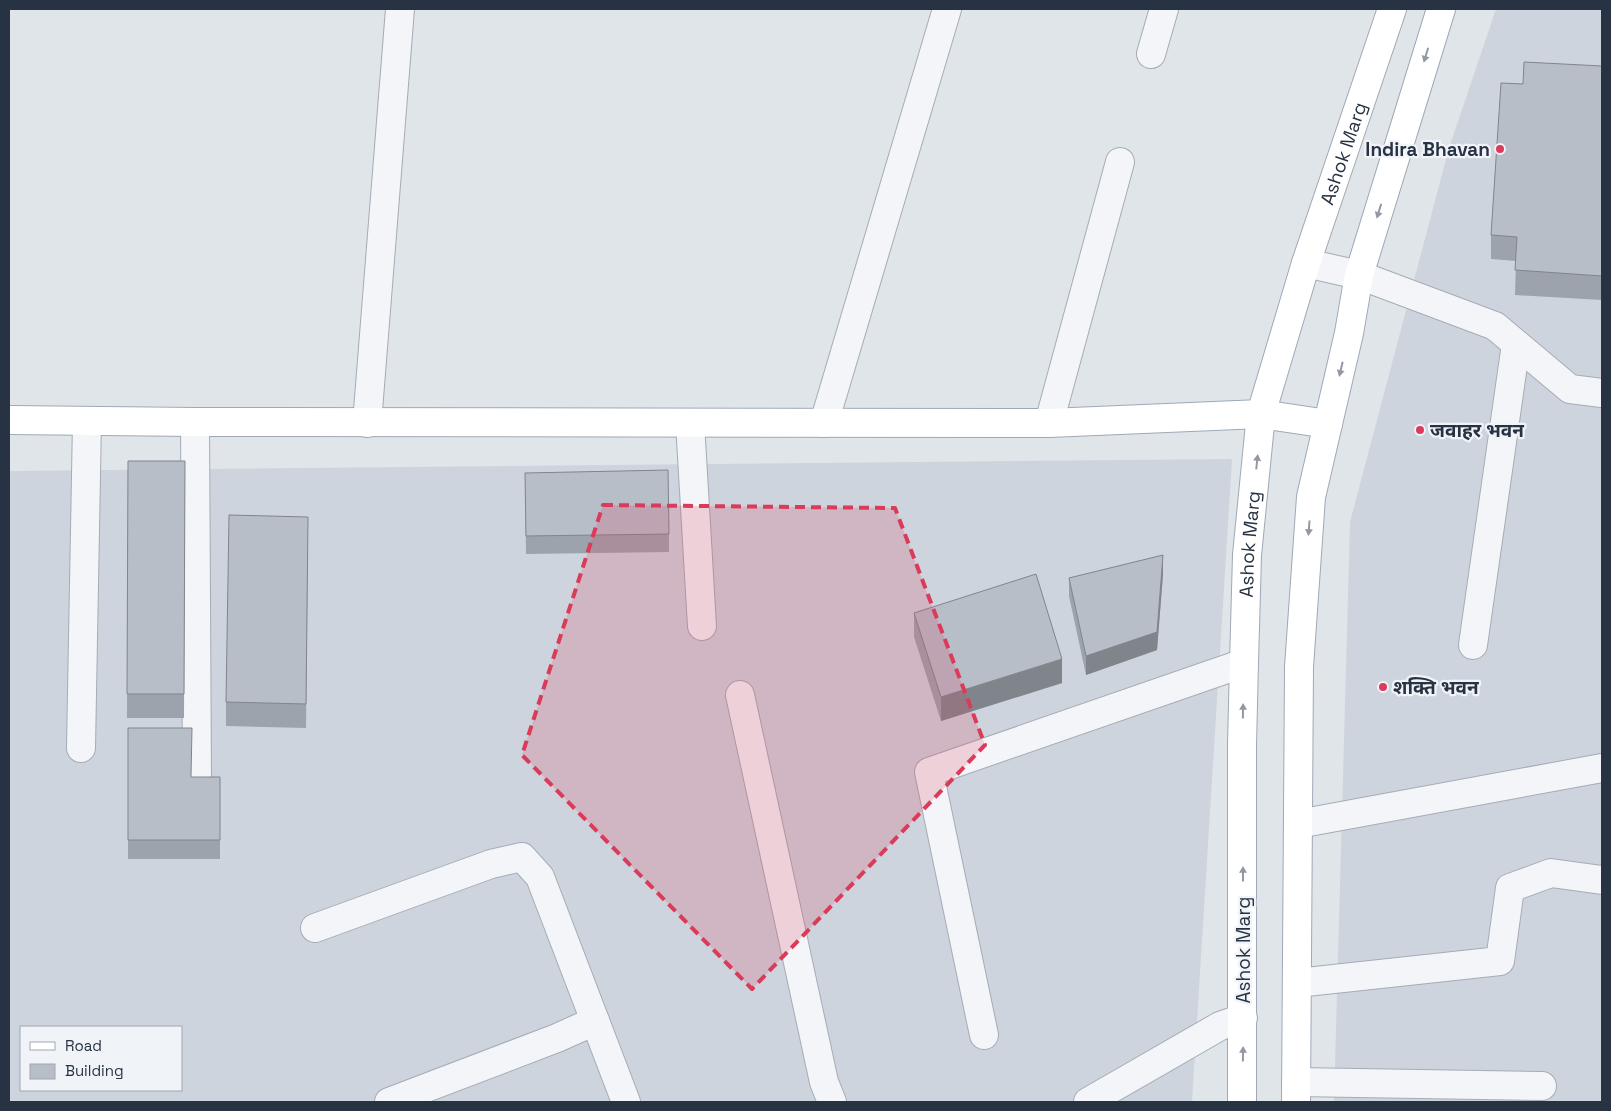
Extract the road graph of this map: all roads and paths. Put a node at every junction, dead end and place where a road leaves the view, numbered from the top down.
1 (400, 9) edge
2 (947, 9) edge
3 (1164, 9) edge
4 (1392, 9) edge
5 (1441, 9) edge
6 (1151, 54) dead end
7 (1120, 162) dead end
8 (1306, 263) junction
9 (1359, 275) junction
10 (1516, 344) junction
11 (1602, 393) edge
12 (1262, 414) junction
13 (9, 420) edge
14 (87, 421) junction
15 (195, 422) junction
16 (367, 423) junction
17 (690, 423) junction
18 (824, 423) junction
19 (1049, 424) junction
20 (1328, 424) junction
21 (702, 626) dead end
22 (1473, 645) dead end
23 (1244, 663) junction
24 (740, 696) dead end
25 (81, 748) dead end
26 (1602, 768) edge
27 (197, 779) edge
28 (1298, 824) junction
29 (1602, 880) edge
30 (315, 928) dead end
31 (1297, 983) junction
32 (1243, 1018) junction
33 (595, 1020) junction
34 (984, 1035) dead end
35 (1542, 1086) dead end
36 (1296, 1092) edge
37 (389, 1102) edge
38 (626, 1102) edge
39 (832, 1102) edge
40 (1088, 1102) edge
41 (1242, 1102) edge

1 - 16 street
2 - 18 street
3 - 6 street
4 - 8 main road, Ashok Marg
5 -> 9 main road
7 - 19 street
8 - 9 street
8 - 12 main road, Ashok Marg
9 - 10 street
9 -> 20 main road
10 - 11 street
10 - 22 street
12 - 19 main road
12 - 20 main road
23 -> 12 main road, Ashok Marg
13 - 14 main road
14 - 15 main road
14 - 25 street
15 - 16 main road
15 - 27 street
16 - 17 main road
17 - 18 main road
17 - 21 street
18 - 19 main road
20 -> 28 main road
32 -> 23 main road, Ashok Marg
23 - 34 street
24 - 39 street
26 - 28 street
28 - 31 main road
29 - 31 street
30 - 33 street
31 - 36 main road
32 - 40 street
41 -> 32 main road, Ashok Marg
33 - 37 street
33 - 38 street
35 - 36 street

